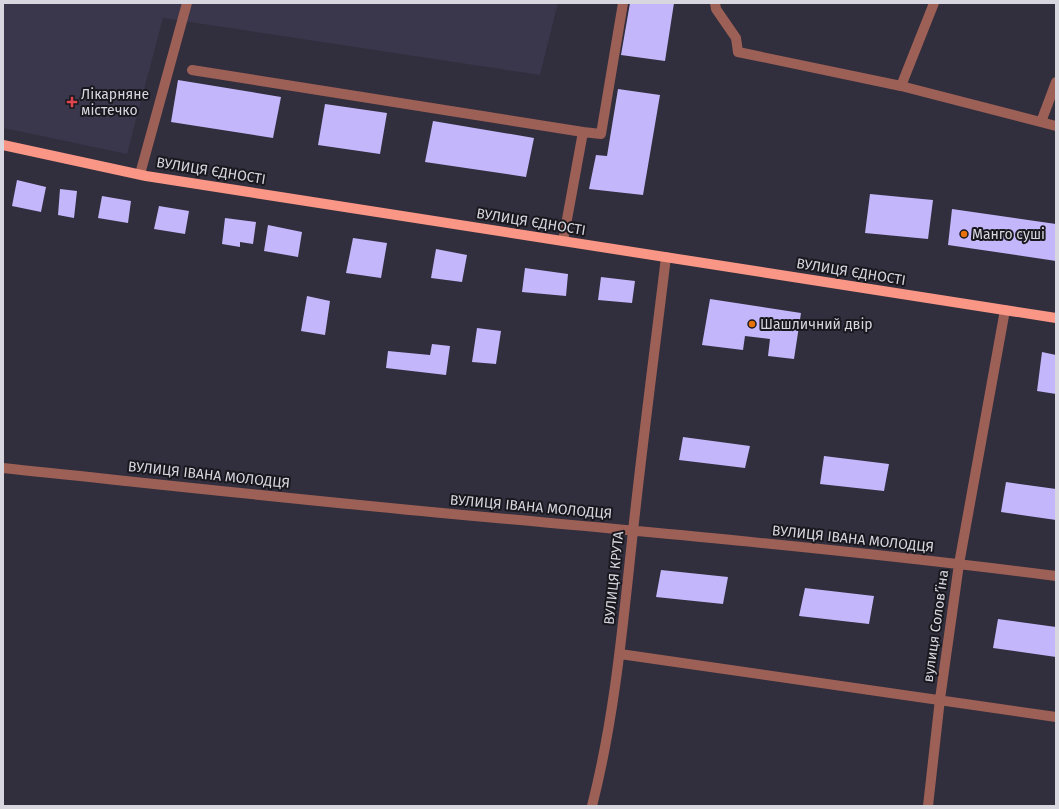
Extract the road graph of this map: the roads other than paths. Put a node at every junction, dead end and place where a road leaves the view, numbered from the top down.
1 (188, 3) edge
2 (623, 3) edge
3 (715, 3) edge
4 (934, 3) edge
5 (192, 70) dead end
6 (1056, 82) edge
7 (901, 86) junction
8 (1041, 122) junction
9 (1056, 126) edge
10 (583, 132) junction
11 (3, 145) edge
12 (140, 174) junction
13 (563, 241) junction
14 (666, 257) junction
15 (1004, 310) junction
16 (1056, 318) edge
17 (3, 468) edge
18 (633, 529) junction
19 (959, 564) junction
20 (1056, 576) edge
21 (620, 654) junction
22 (940, 699) junction
23 (1056, 717) edge
24 (592, 806) edge
25 (928, 806) edge

1 - 12 street
2 - 10 street
3 - 7 street
4 - 7 street
5 - 10 street
6 - 8 street
7 - 8 street
8 - 9 street
10 - 13 street
11 - 12 main road, ВУЛИЦЯ ЄДНОСТІ
12 - 13 main road, ВУЛИЦЯ ЄДНОСТІ
13 - 14 main road, ВУЛИЦЯ ЄДНОСТІ
14 - 15 main road, ВУЛИЦЯ ЄДНОСТІ
14 - 18 street, ВУЛИЦЯ КРУТА
15 - 16 main road, ВУЛИЦЯ ЄДНОСТІ
15 - 19 street, вулиця Соловʼїна
17 - 18 street, ВУЛИЦЯ ІВАНА МОЛОДЦЯ
18 - 19 street, ВУЛИЦЯ ІВАНА МОЛОДЦЯ
18 - 21 street, ВУЛИЦЯ КРУТА
19 - 20 street, ВУЛИЦЯ ІВАНА МОЛОДЦЯ
19 - 22 street, вулиця Соловʼїна
21 - 22 street
21 - 24 street, ВУЛИЦЯ КРУТА
22 - 23 street
22 - 25 street, вулиця Соловʼїна

